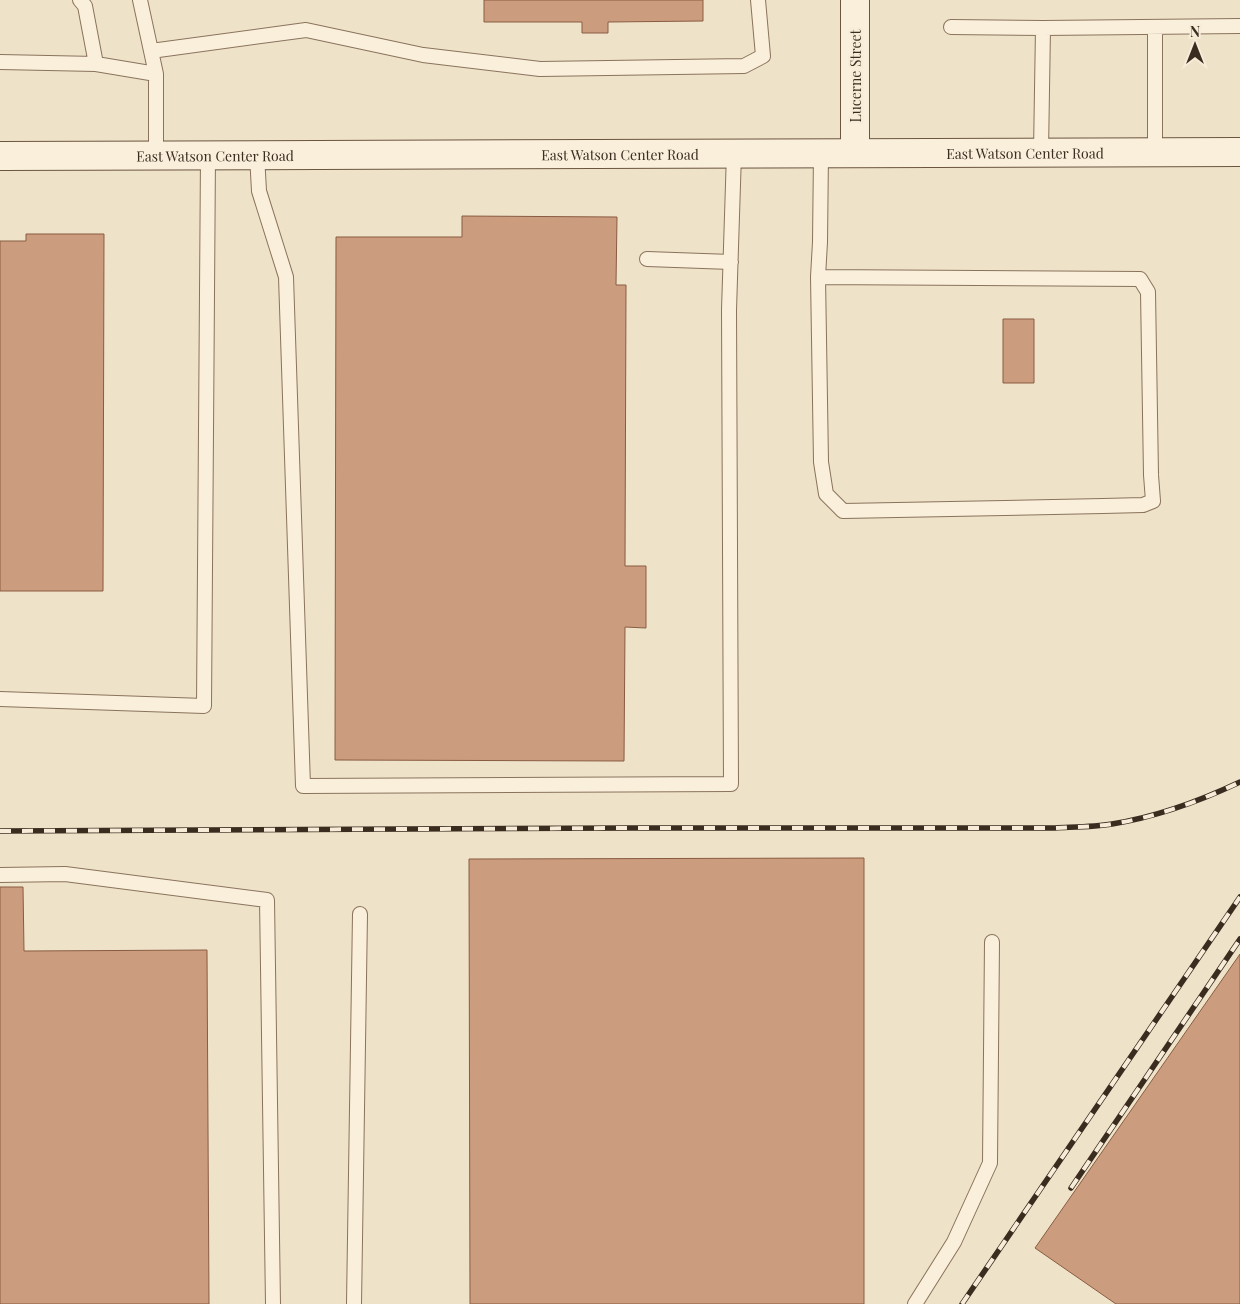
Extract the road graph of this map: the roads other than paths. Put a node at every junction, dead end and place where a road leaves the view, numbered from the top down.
1 (80, 0) edge
2 (140, 0) edge
3 (758, 0) edge
4 (855, 0) edge
5 (1240, 26) edge
6 (951, 27) dead end
7 (1155, 27) junction
8 (1043, 28) junction
9 (151, 51) junction
10 (0, 62) edge
11 (96, 64) junction
12 (156, 74) junction
13 (855, 152) junction
14 (1041, 152) junction
15 (1155, 152) junction
16 (1240, 152) edge
17 (734, 153) junction
18 (821, 153) junction
19 (156, 155) junction
20 (208, 155) junction
21 (257, 155) junction
22 (0, 156) edge
23 (647, 259) dead end
24 (731, 262) junction
25 (818, 277) junction
26 (0, 699) edge
27 (0, 875) edge
28 (360, 914) dead end
29 (992, 942) dead end
30 (273, 1304) edge
31 (354, 1304) edge
32 (915, 1304) edge

1 - 11 lane
2 - 9 lane
3 - 9 lane
4 - 13 street, Lucerne Street
5 - 7 lane
6 - 8 lane
7 - 8 lane
7 - 15 lane
8 - 14 lane
9 - 12 lane
10 - 11 lane
11 - 12 lane
12 - 19 lane
13 - 14 street, East Watson Center Road
13 - 18 street, East Watson Center Road
14 - 15 street, East Watson Center Road
15 - 16 street, East Watson Center Road
17 - 18 street, East Watson Center Road
17 - 21 street, East Watson Center Road
17 - 24 lane
18 - 25 lane
19 - 20 street, East Watson Center Road
19 - 22 street, East Watson Center Road
20 - 21 street, East Watson Center Road
20 - 26 lane
21 - 24 lane
23 - 24 lane
25 - 25 lane
27 - 30 lane
28 - 31 lane
29 - 32 lane

